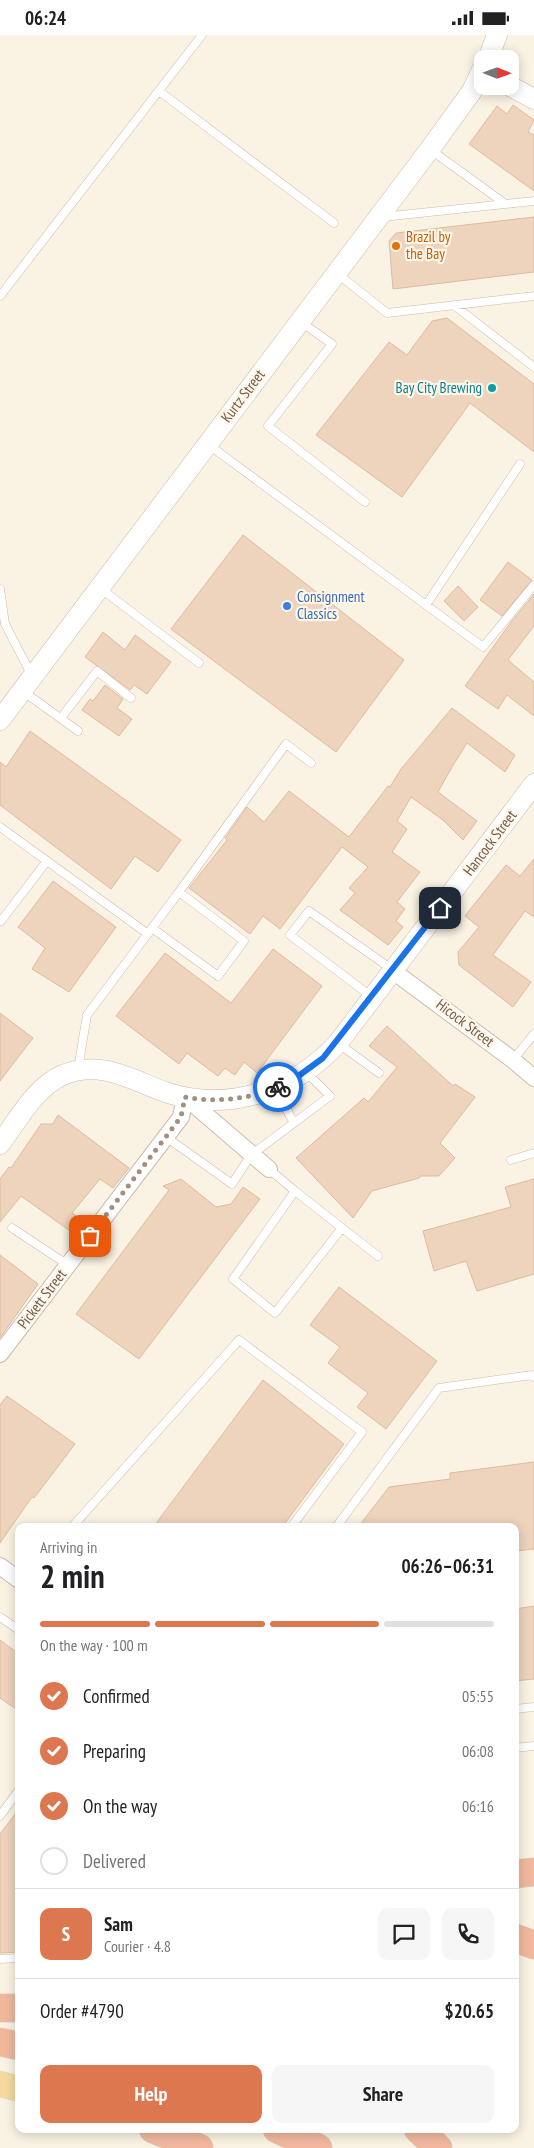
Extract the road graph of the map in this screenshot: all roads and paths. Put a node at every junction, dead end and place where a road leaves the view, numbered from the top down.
1 (202, 35) edge
2 (497, 35) edge
3 (491, 50) edge
4 (474, 87) edge
5 (159, 91) junction
6 (519, 91) edge
7 (534, 99) edge
8 (430, 149) junction
9 (534, 201) edge
10 (504, 203) junction
11 (377, 217) junction
12 (334, 223) dead end
13 (336, 273) junction
14 (0, 295) edge
15 (534, 296) edge
16 (455, 306) junction
17 (300, 321) junction
18 (534, 367) edge
19 (208, 444) junction
20 (520, 464) dead end
21 (366, 502) dead end
22 (534, 585) edge
23 (100, 587) junction
24 (0, 589) edge
25 (426, 605) junction
26 (199, 663) dead end
27 (27, 684) junction
28 (131, 698) dead end
29 (60, 718) junction
30 (0, 720) edge
31 (78, 731) dead end
32 (311, 763) dead end
33 (534, 784) edge
34 (0, 827) edge
35 (47, 861) junction
36 (178, 892) junction
37 (1, 921) dead end
38 (150, 931) junction
39 (393, 971) junction
40 (372, 997) junction
41 (534, 1034) edge
42 (338, 1043) junction
43 (513, 1060) junction
44 (78, 1071) junction
45 (306, 1072) junction
46 (379, 1073) dead end
47 (533, 1075) edge
48 (275, 1088) junction
49 (185, 1097) junction
50 (294, 1123) junction
51 (166, 1137) junction
52 (0, 1144) edge
53 (534, 1153) edge
54 (251, 1155) junction
55 (511, 1160) dead end
56 (269, 1169) joint
57 (295, 1191) junction
58 (12, 1228) dead end
59 (342, 1228) junction
60 (378, 1256) dead end
61 (68, 1265) junction
62 (0, 1354) edge
63 (534, 1377) edge
64 (75, 1523) edge
65 (294, 1523) edge
66 (339, 1523) edge
67 (0, 1566) edge
68 (15, 1577) edge
69 (0, 1617) edge
70 (15, 1627) edge
71 (534, 1707) edge
72 (519, 1709) edge
73 (534, 1746) edge
74 (519, 1748) edge
75 (15, 1796) edge
76 (0, 1816) edge
77 (534, 1872) edge
78 (519, 1874) edge
79 (519, 1939) edge
80 (534, 1945) edge
81 (15, 1958) edge
82 (0, 1959) edge
83 (0, 2008) edge
84 (15, 2008) edge
85 (0, 2042) edge
86 (15, 2045) edge
87 (0, 2084) edge
88 (15, 2088) edge
89 (146, 2133) edge
90 (163, 2133) edge
91 (286, 2133) edge
92 (422, 2133) edge
93 (174, 2148) edge
94 (199, 2148) edge
95 (318, 2148) edge
96 (438, 2148) edge

1 - 5 lane
2 - 3 street
4 - 8 street, Kurtz Street
5 - 12 lane
5 - 14 lane
6 - 7 street
8 - 10 lane
8 - 11 street, Kurtz Street
9 - 10 lane
10 - 11 lane
11 - 13 street, Kurtz Street
13 - 16 lane
13 - 17 street, Kurtz Street
15 - 16 lane
16 - 18 lane
17 - 19 street, Kurtz Street
17 - 21 lane
19 - 23 street, Kurtz Street
19 - 25 lane
20 - 25 lane
22 - 25 lane
23 - 26 lane
23 - 27 street, Kurtz Street
24 - 27 lane
27 - 29 lane
27 - 30 street, Kurtz Street
28 - 29 lane
29 - 31 lane
32 - 36 lane
33 - 39 street, Hancock Street
34 - 35 lane
35 - 37 lane
35 - 38 lane
36 - 38 lane
36 - 38 lane
38 - 44 lane
39 - 40 street, Hancock Street
39 - 40 lane
39 - 43 street, Hicock Street
40 - 42 street, Hancock Street
41 - 43 lane
42 - 45 street, Hancock Street
42 - 46 lane
43 - 47 street, Hicock Street
44 - 49 street, Hancock Street
44 - 52 street, Hancock Street
45 - 48 street, Hancock Street
45 - 50 lane
48 - 49 street, Hancock Street
48 - 50 lane
49 - 51 street, Pickett Street
49 - 54 street
50 - 54 lane
51 - 54 lane
51 - 61 street, Pickett Street
53 - 55 lane
54 - 56 street
56 - 57 lane
57 - 59 lane
57 - 59 lane
58 - 61 lane
59 - 60 lane
61 - 62 street, Pickett Street
63 - 66 lane
64 - 65 lane
67 - 68 street
69 - 70 lane
71 - 72 lane
73 - 74 lane
75 - 76 lane
77 - 78 highway
79 - 80 highway
81 - 82 lane
83 - 84 highway
85 - 86 highway
87 - 88 main road
89 - 93 highway
90 - 94 highway
91 - 95 highway
92 - 96 highway

